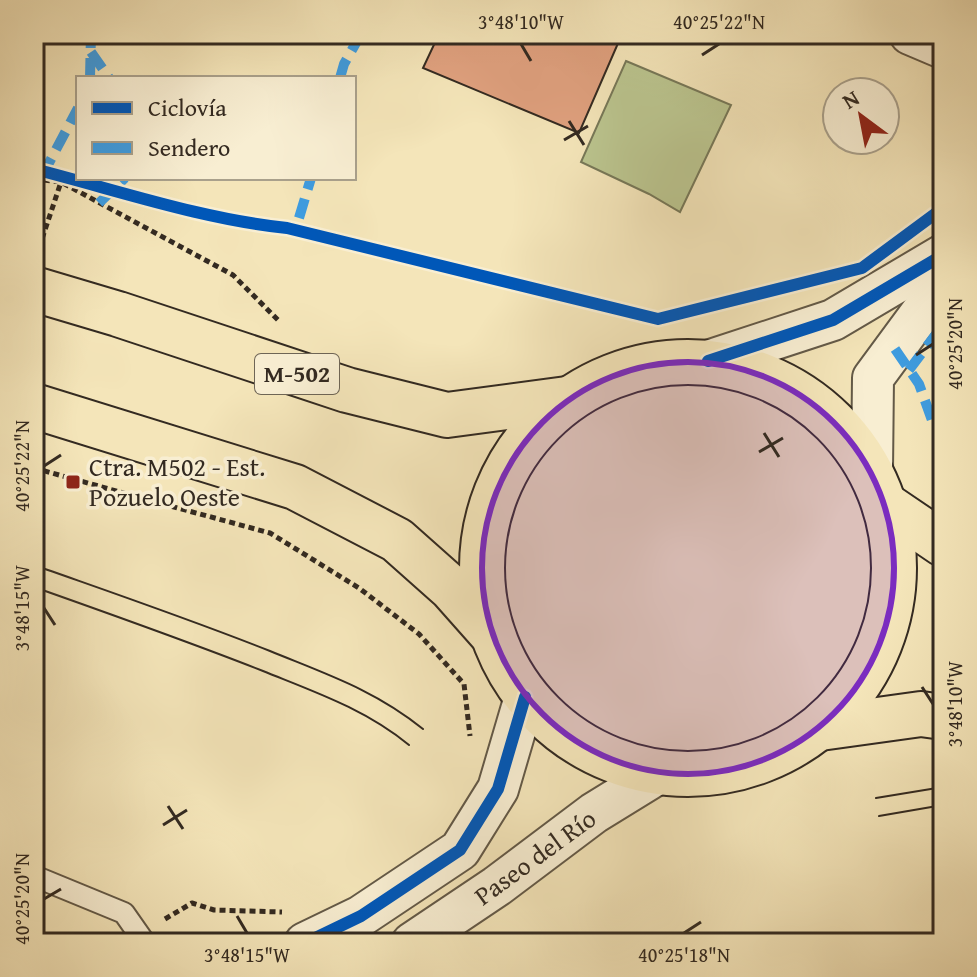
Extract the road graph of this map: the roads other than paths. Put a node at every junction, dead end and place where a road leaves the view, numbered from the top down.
1 (910, 34) edge
2 (943, 48) edge
3 (943, 255) edge
4 (36, 270) edge
5 (943, 283) edge
6 (708, 361) junction
7 (567, 399) junction
8 (34, 406) edge
9 (879, 488) junction
10 (943, 544) edge
11 (490, 632) junction
12 (525, 697) junction
13 (943, 717) edge
14 (820, 728) junction
15 (659, 773) junction
16 (34, 876) edge
17 (300, 925) edge
18 (142, 939) edge
19 (412, 943) edge

1 - 2 street
3 - 6 street
4 - 7 highway, M-502
5 - 9 street
6 - 7 highway, M-502
6 - 9 highway, M-502
7 - 11 highway, M-502
8 - 11 highway, M-502
9 - 10 highway, M-502
9 - 14 highway, M-502
11 - 12 highway, M-502
12 - 15 highway, M-502
12 - 17 street, Paseo del Río
13 - 14 highway, M-502
14 - 15 highway, M-502
15 - 19 street, Paseo del Río
16 - 18 lane

